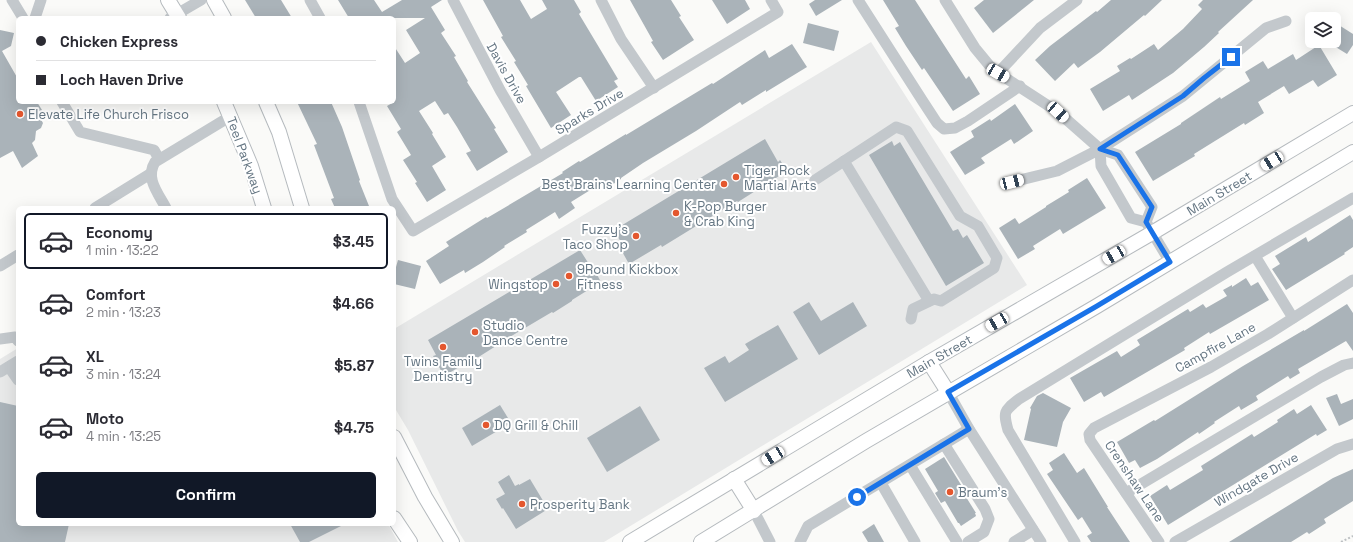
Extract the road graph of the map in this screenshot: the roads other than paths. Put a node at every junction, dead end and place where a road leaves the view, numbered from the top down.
1 (12, 0) edge
2 (41, 0) edge
3 (168, 0) edge
4 (201, 0) edge
5 (214, 0) edge
6 (310, 0) edge
7 (453, 0) edge
8 (601, 0) edge
9 (771, 0) edge
10 (858, 0) edge
11 (945, 0) edge
12 (1077, 0) edge
13 (22, 16) edge
14 (36, 16) edge
15 (175, 16) edge
16 (177, 16) edge
17 (223, 16) edge
18 (319, 16) edge
19 (1286, 21) dead end
20 (998, 73) junction
21 (1020, 86) junction
22 (654, 88) junction
23 (63, 104) edge
24 (225, 104) edge
25 (267, 104) edge
26 (360, 104) edge
27 (1353, 113) edge
28 (231, 116) junction
29 (1100, 149) junction
30 (1353, 152) edge
31 (539, 157) junction
32 (159, 159) junction
33 (844, 161) junction
34 (150, 174) junction
35 (815, 180) dead end
36 (1012, 182) dead end
37 (1353, 198) edge
38 (98, 206) edge
39 (165, 206) edge
40 (263, 206) edge
41 (301, 206) edge
42 (1149, 227) junction
43 (16, 256) edge
44 (1255, 256) junction
45 (1170, 262) junction
46 (0, 266) edge
47 (1353, 280) edge
48 (929, 301) junction
49 (1293, 318) junction
50 (911, 319) dead end
51 (16, 338) edge
52 (0, 340) edge
53 (929, 362) junction
54 (1353, 363) edge
55 (9, 367) edge
56 (16, 377) edge
57 (948, 392) junction
58 (969, 429) junction
59 (1089, 434) joint
60 (396, 441) edge
61 (944, 444) junction
62 (1353, 444) edge
63 (910, 465) junction
64 (734, 480) junction
65 (880, 483) junction
66 (1126, 493) junction
67 (754, 511) junction
68 (396, 521) edge
69 (1033, 530) junction
70 (410, 542) edge
71 (452, 542) edge
72 (630, 542) edge
73 (701, 542) edge
74 (770, 542) edge
75 (800, 542) edge
76 (915, 542) edge
77 (957, 542) edge
78 (968, 542) edge
79 (1014, 542) edge
80 (1040, 542) edge
81 (1075, 542) edge
82 (1159, 542) edge
83 (1175, 542) edge

1 - 13 street
2 - 14 street
3 - 15 main road
4 - 16 street
5 - 17 main road
6 - 18 street
7 - 31 street, Davis Drive
8 - 22 street
9 - 22 street, Sparks Drive
10 - 21 street
11 - 20 street
12 - 20 street
19 - 29 street
20 - 21 street
21 - 29 street
22 - 31 street, Sparks Drive
23 - 32 street
24 - 28 main road, Teel Parkway
25 - 41 main road
26 - 31 street, Sparks Drive
27 - 42 main road, Main Street
28 - 32 street
28 - 40 main road, Teel Parkway
29 - 36 street
29 - 42 street
29 - 42 street
30 - 45 main road
32 - 34 street
33 - 35 street
33 - 48 street
33 - 48 street
34 - 38 street
34 - 39 street
37 - 44 street
42 - 45 street
42 - 53 main road, Main Street
43 - 46 street
44 - 49 street
44 - 81 street
45 - 57 main road
47 - 49 street, Campfire Lane
48 - 50 street
49 - 59 street, Campfire Lane
51 - 52 street
53 - 57 main road
53 - 64 main road, Main Street
54 - 66 street
55 - 56 street
57 - 58 street
57 - 67 main road
58 - 61 street
58 - 69 street
59 - 66 street, Crenshaw Lane
60 - 71 main road
61 - 63 street
61 - 78 street
62 - 83 street, Windgate Drive
63 - 65 street
63 - 77 street
64 - 67 main road
64 - 72 main road, Main Street
65 - 75 street
65 - 76 street
66 - 82 street, Crenshaw Lane
67 - 73 main road
67 - 74 street
68 - 70 main road
69 - 79 street
69 - 80 street

